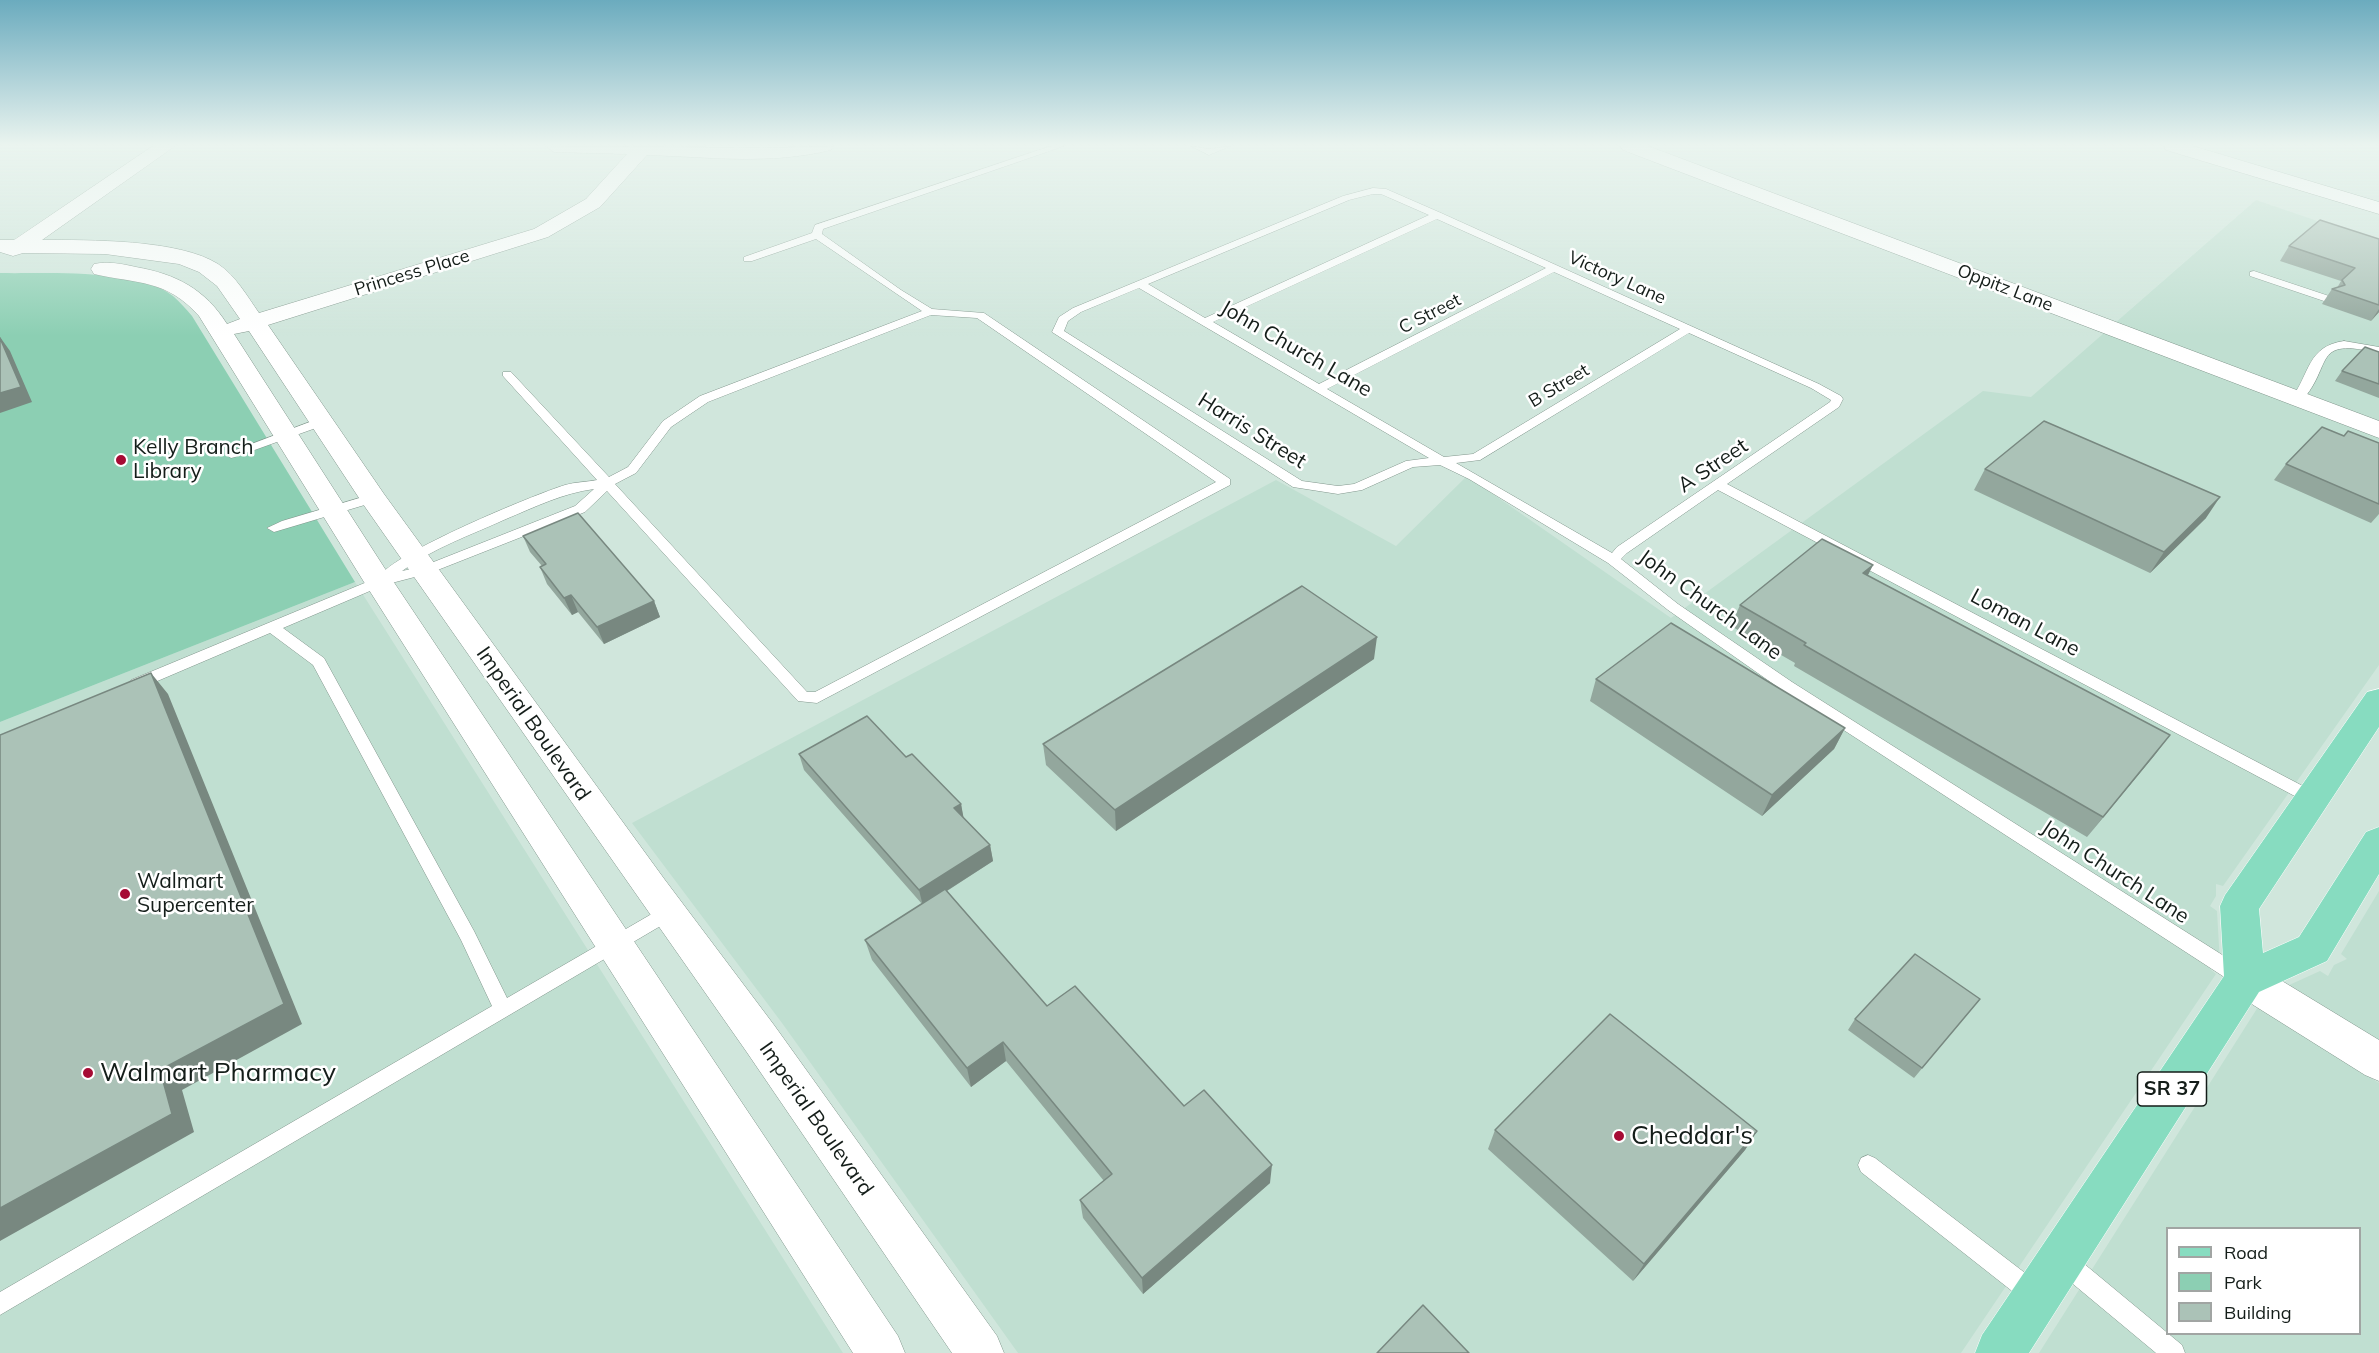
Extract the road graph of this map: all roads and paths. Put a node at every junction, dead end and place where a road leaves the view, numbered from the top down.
1 (69, 209) edge
2 (582, 209) edge
3 (871, 209) edge
4 (1320, 209) edge
5 (1426, 209) edge
6 (1796, 209) edge
7 (2353, 209) edge
8 (1438, 215) junction
9 (2378, 218) edge
10 (818, 235) junction
11 (6, 250) edge
12 (748, 259) dead end
13 (0, 266) edge
14 (1554, 268) junction
15 (2254, 274) dead end
16 (1141, 285) junction
17 (2328, 299) dead end
18 (930, 312) junction
19 (1206, 321) junction
20 (255, 322) junction
21 (1688, 329) junction
22 (221, 333) junction
23 (2379, 350) edge
24 (507, 374) dead end
25 (1320, 388) junction
26 (2297, 399) junction
27 (1835, 404) joint
28 (323, 421) junction
29 (2379, 430) edge
30 (286, 435) junction
31 (231, 454) dead end
32 (1443, 461) junction
33 (607, 483) junction
34 (1719, 485) junction
35 (373, 498) junction
36 (335, 512) junction
37 (274, 528) dead end
38 (1613, 560) junction
39 (420, 562) junction
40 (379, 582) junction
41 (273, 628) junction
42 (120, 690) edge
43 (2379, 701) edge
44 (2312, 798) junction
45 (2377, 848) edge
46 (668, 913) junction
47 (614, 943) junction
48 (2245, 979) junction
49 (502, 1008) junction
50 (2379, 1062) edge
51 (1868, 1165) dead end
52 (2049, 1278) junction
53 (0, 1304) edge
54 (881, 1353) edge
55 (980, 1353) edge
56 (2000, 1353) edge
57 (2174, 1353) edge

1 - 11 street
2 - 20 street, Princess Place
3 - 10 lane
4 - 16 lane, Victory Lane
5 - 8 lane, Victory Lane
6 - 26 street, Oppitz Lane
7 - 9 street
8 - 14 lane, Victory Lane
8 - 19 lane
10 - 12 lane
10 - 18 lane
11 - 20 street, Imperial Boulevard
13 - 22 street
14 - 21 lane, Victory Lane
14 - 25 lane, C Street
15 - 17 lane
16 - 19 lane, John Church Lane
16 - 32 lane, Harris Street
18 - 33 lane
18 - 33 lane
19 - 25 lane, John Church Lane
20 - 22 street, Princess Place
20 - 28 street, Imperial Boulevard
21 - 27 lane, Victory Lane
21 - 32 lane, B Street
22 - 30 street
23 - 26 lane
24 - 33 lane
25 - 32 lane, John Church Lane
26 - 29 street, Oppitz Lane
27 - 34 lane, A Street
28 - 30 lane
28 - 35 street, Imperial Boulevard
30 - 31 lane
30 - 36 street
32 - 38 lane, John Church Lane
33 - 39 lane
33 - 39 lane
34 - 38 lane, A Street
34 - 44 lane, Loman Lane
35 - 36 lane
35 - 39 street, Imperial Boulevard
36 - 37 lane
36 - 40 street
38 - 48 lane, John Church Lane
39 - 40 lane
39 - 46 street, Imperial Boulevard
40 - 41 lane
40 - 47 street
41 - 42 lane
41 - 49 lane
43 - 44 main road
44 - 48 main road
45 - 48 main road
46 - 47 lane
46 - 55 street, Imperial Boulevard
47 - 49 lane
47 - 54 street
48 - 50 street
48 - 52 main road, SR 37
49 - 53 lane
51 - 52 lane
52 - 56 main road, SR 37
52 - 57 lane

